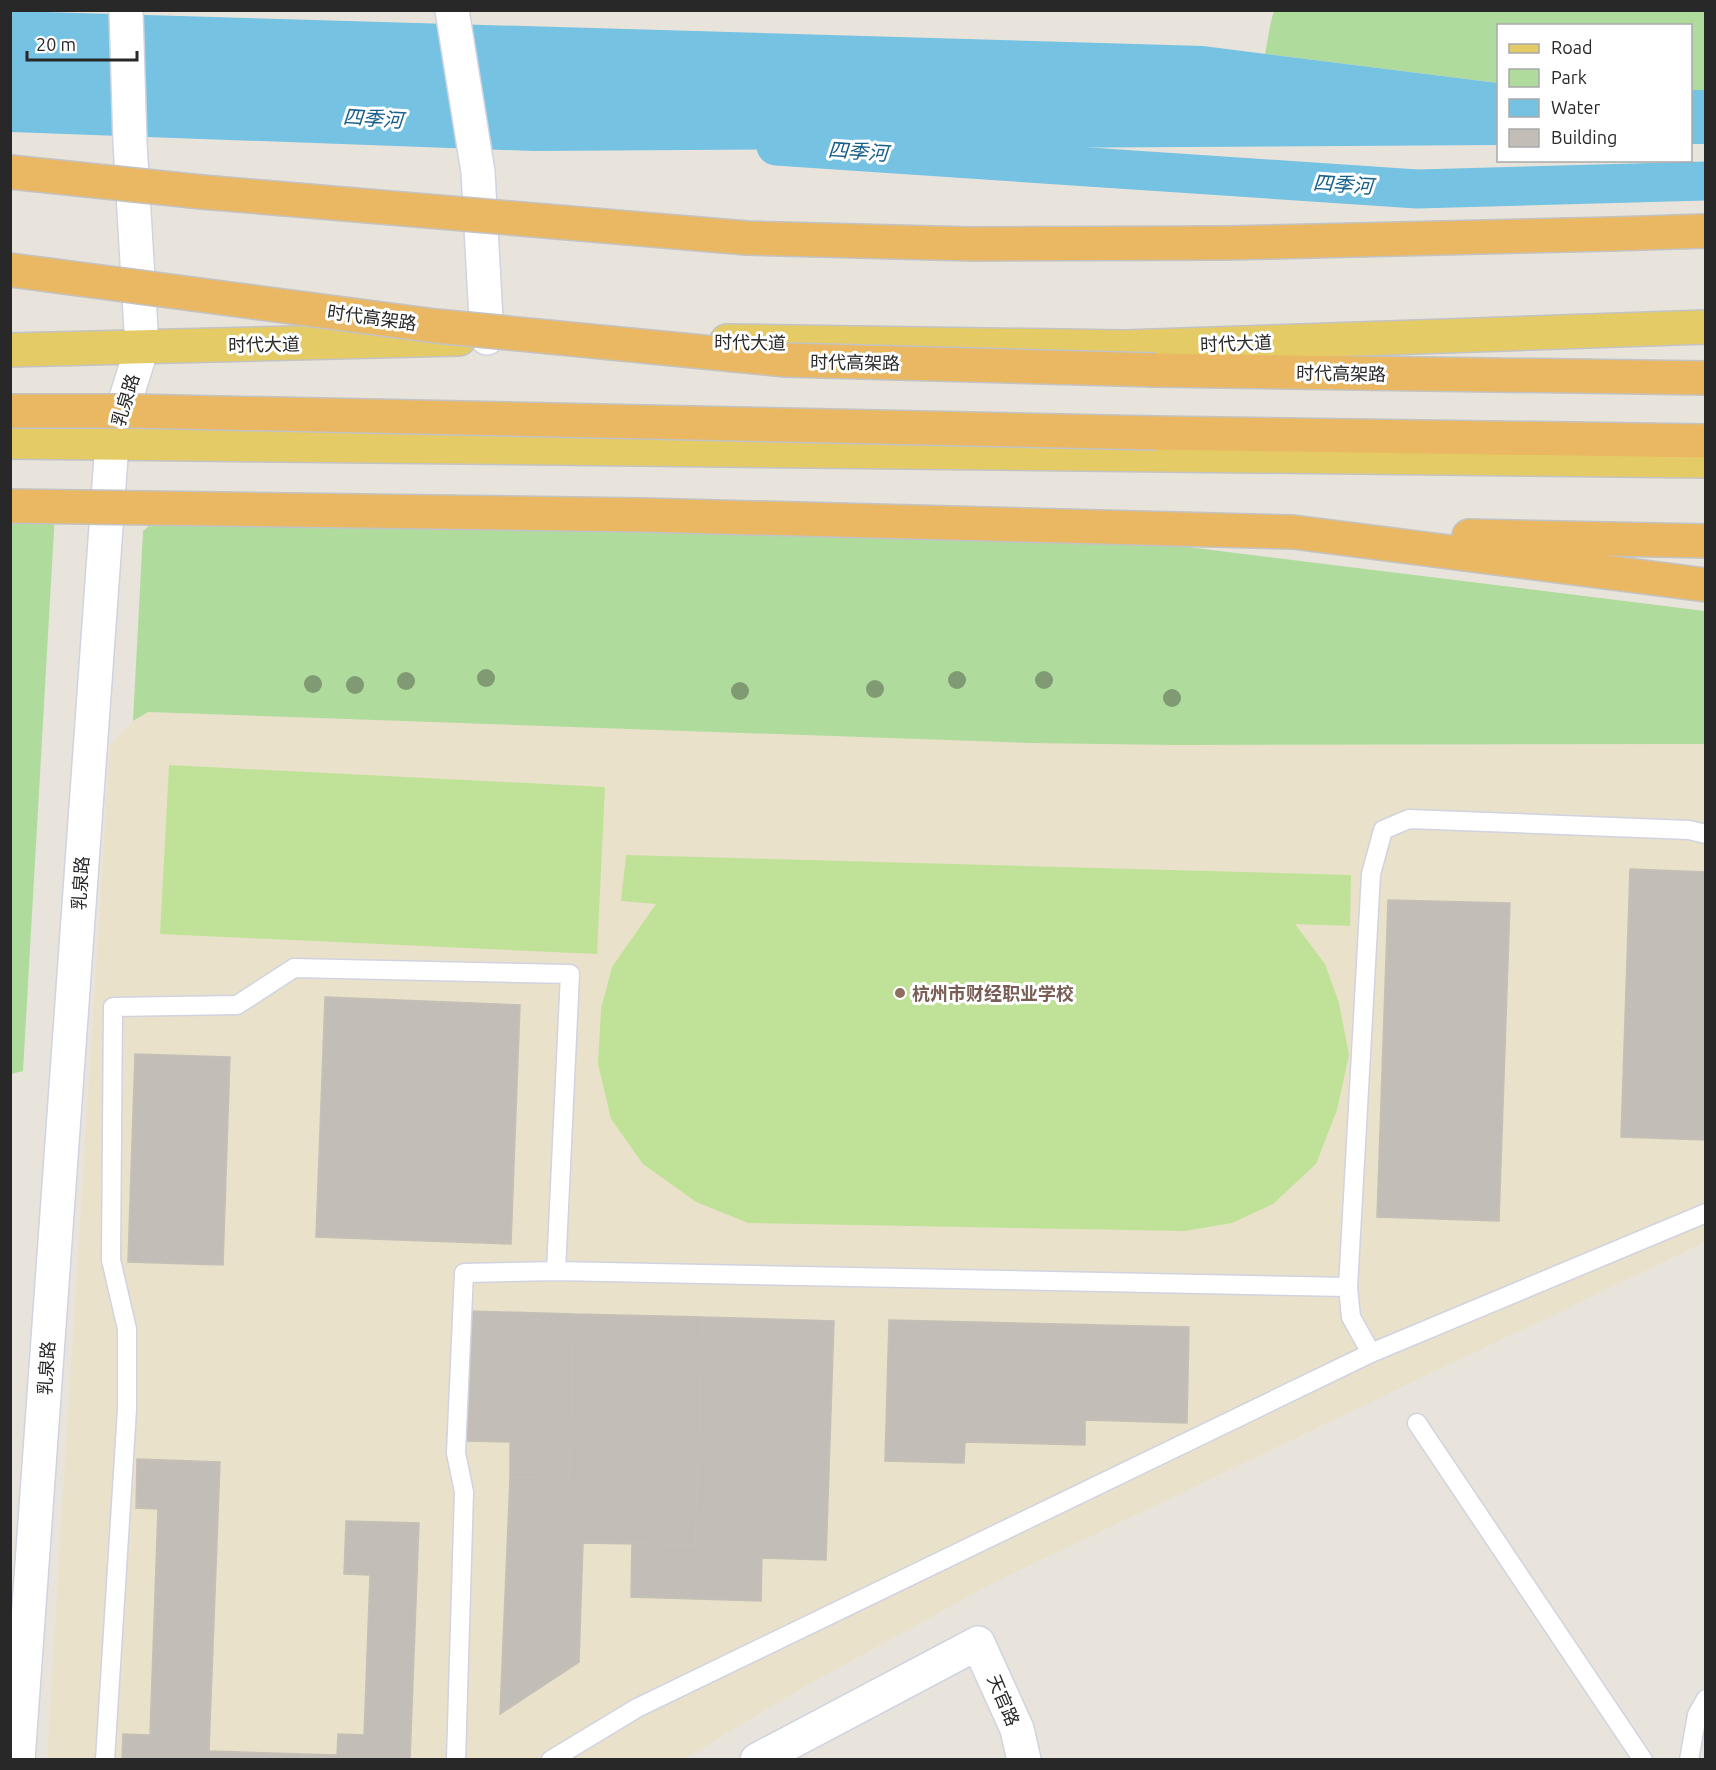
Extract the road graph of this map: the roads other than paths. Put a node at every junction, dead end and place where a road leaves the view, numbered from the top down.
1 (126, 10) edge
2 (452, 10) edge
3 (10, 172) edge
4 (1706, 231) edge
5 (10, 270) edge
6 (1706, 327) edge
7 (487, 338) junction
8 (142, 347) junction
9 (10, 350) edge
10 (1706, 378) edge
11 (10, 411) edge
12 (1706, 441) edge
13 (10, 442) edge
14 (112, 443) junction
15 (1706, 462) edge
16 (10, 506) edge
17 (1293, 532) junction
18 (1706, 541) edge
19 (1706, 585) edge
20 (1706, 834) edge
21 (1706, 1213) edge
22 (556, 1271) junction
23 (1348, 1287) junction
24 (1371, 1353) junction
25 (1417, 1423) dead end
26 (1706, 1699) edge
27 (18, 1760) edge
28 (105, 1760) edge
29 (456, 1760) edge
30 (551, 1760) edge
31 (757, 1760) edge
32 (1024, 1760) edge
33 (1643, 1760) edge
34 (1689, 1760) edge

1 - 8 street, 乳泉路
2 - 7 street
3 - 4 highway, bridge
5 - 10 highway, 时代高架路, bridge
6 - 7 main road, 时代大道
7 - 8 main road, 时代大道
8 - 9 main road, 时代大道
8 - 14 street, 乳泉路
11 - 12 highway, bridge
13 - 14 main road
14 - 15 main road
14 - 27 street, 乳泉路
16 - 17 highway, bridge
17 - 18 highway
17 - 19 highway
20 - 23 lane
21 - 24 lane
22 - 23 lane
22 - 28 lane
22 - 29 lane
23 - 24 lane
24 - 30 lane
25 - 33 lane
26 - 34 lane
31 - 32 street, 天官路

